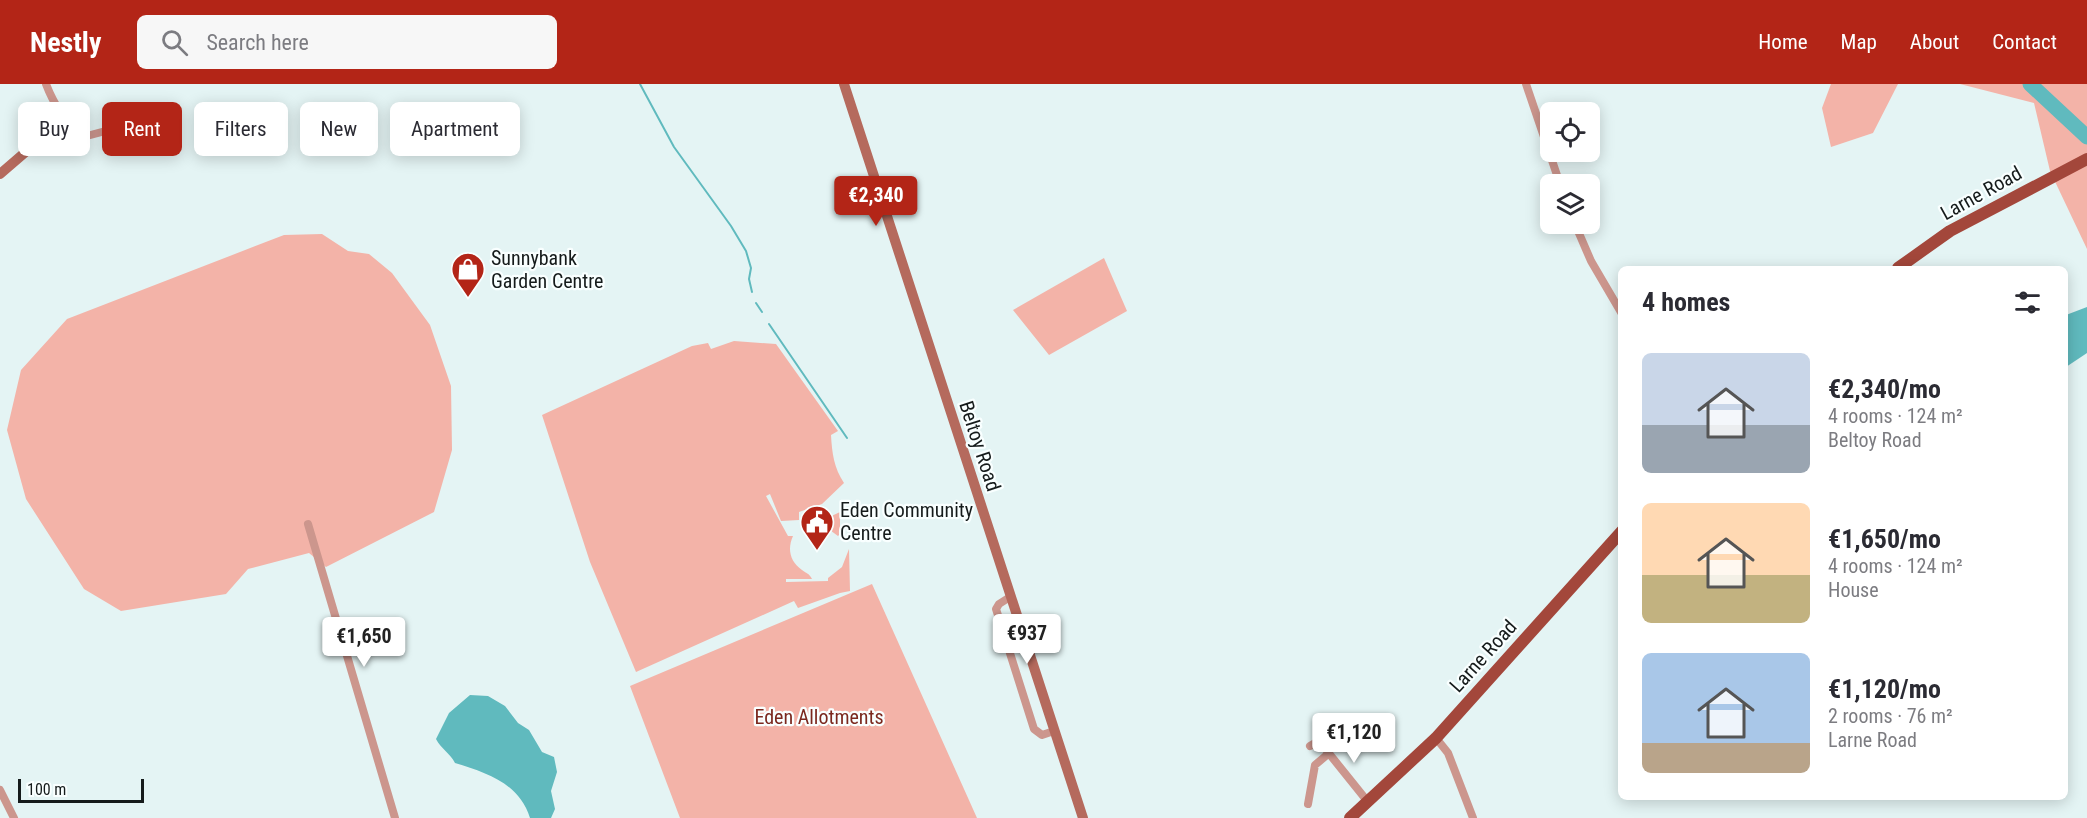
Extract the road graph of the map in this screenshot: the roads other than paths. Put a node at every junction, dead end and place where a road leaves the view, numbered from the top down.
1 (46, 84) edge
2 (844, 84) edge
3 (1526, 84) edge
4 (55, 102) edge
5 (21, 156) edge
6 (2085, 160) edge
7 (0, 174) edge
8 (1557, 174) edge
9 (1579, 234) edge
10 (1901, 266) edge
11 (1618, 307) edge
12 (308, 524) dead end
13 (1618, 535) edge
14 (1010, 597) junction
15 (1339, 729) dead end
16 (1054, 731) junction
17 (1436, 738) junction
18 (1319, 741) junction
19 (1310, 746) dead end
20 (1328, 754) junction
21 (0, 790) edge
22 (1368, 802) junction
23 (1308, 804) dead end
24 (14, 818) edge
25 (395, 818) edge
26 (1083, 818) edge
27 (1350, 818) edge
28 (1473, 818) edge

1 - 4 street
2 - 14 main road, Beltoy Road
3 - 8 street
5 - 7 main road
6 - 10 main road, Larne Road
9 - 11 street
12 - 25 street
13 - 17 main road, Larne Road
14 - 16 main road, Beltoy Road
14 - 16 street
15 - 18 street
16 - 26 main road, Beltoy Road
17 - 22 main road, Larne Road
17 - 28 street
18 - 19 street
18 - 20 street
20 - 22 street
20 - 23 street
21 - 24 street
22 - 27 main road, Larne Road

